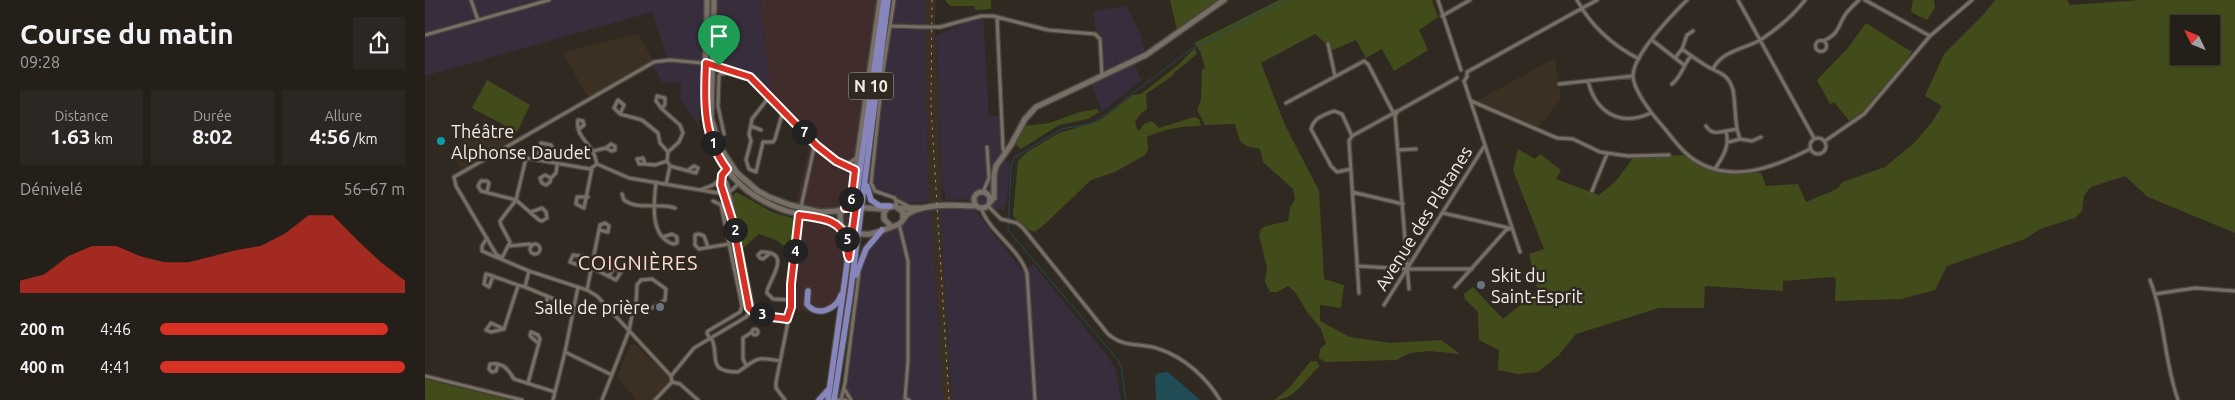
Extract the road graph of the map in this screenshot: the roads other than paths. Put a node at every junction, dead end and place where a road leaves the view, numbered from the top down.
1 (471, 0) edge
2 (549, 0) edge
3 (707, 0) edge
4 (713, 0) edge
5 (884, 0) edge
6 (888, 0) edge
7 (893, 0) edge
8 (1224, 0) edge
9 (1438, 0) edge
10 (1470, 0) edge
11 (1577, 0) edge
12 (1597, 0) edge
13 (1687, 0) edge
14 (1738, 0) edge
15 (1805, 0) edge
16 (1859, 0) edge
17 (1865, 0) edge
18 (1972, 0) edge
19 (879, 2) edge
20 (1581, 8) junction
21 (1442, 16) junction
22 (997, 17) junction
23 (478, 20) junction
24 (890, 26) junction
25 (1693, 31) dead end
26 (425, 36) edge
27 (1930, 36) junction
28 (1651, 40) junction
29 (1759, 40) junction
30 (1823, 41) dead end
31 (1328, 44) dead end
32 (1683, 49) junction
33 (1691, 56) junction
34 (1675, 58) junction
35 (1639, 59) junction
36 (706, 63) junction
37 (712, 64) junction
38 (1684, 64) junction
39 (1713, 69) junction
40 (1461, 70) junction
41 (729, 71) junction
42 (1467, 72) junction
43 (1102, 76) junction
44 (1335, 76) junction
45 (1633, 76) junction
46 (745, 78) dead end
47 (1457, 78) junction
48 (1464, 80) junction
49 (1588, 81) junction
50 (1559, 84) dead end
51 (1673, 84) dead end
52 (769, 97) junction
53 (1471, 101) junction
54 (1286, 103) dead end
55 (662, 108) dead end
56 (783, 111) junction
57 (1395, 113) junction
58 (1651, 113) junction
59 (621, 114) dead end
60 (751, 126) junction
61 (1706, 126) dead end
62 (579, 129) dead end
63 (1737, 129) junction
64 (761, 130) dead end
65 (1726, 131) junction
66 (724, 134) dead end
67 (1353, 136) junction
68 (1761, 137) dead end
69 (1814, 138) junction
70 (1740, 139) junction
71 (1825, 141) junction
72 (1729, 142) junction
73 (1485, 145) junction
74 (817, 146) junction
75 (987, 147) dead end
76 (607, 148) dead end
77 (1416, 148) dead end
78 (1810, 149) junction
79 (1398, 150) junction
80 (593, 151) junction
81 (668, 152) junction
82 (1005, 154) junction
83 (1607, 154) junction
84 (1669, 155) dead end
85 (857, 156) junction
86 (537, 159) junction
87 (667, 161) junction
88 (558, 164) junction
89 (597, 164) junction
90 (645, 164) dead end
91 (841, 164) junction
92 (670, 166) junction
93 (592, 168) junction
94 (727, 169) junction
95 (1351, 169) junction
96 (1715, 169) junction
97 (688, 170) dead end
98 (861, 172) junction
99 (739, 175) junction
100 (551, 178) dead end
101 (721, 179) junction
102 (656, 182) junction
103 (739, 183) junction
104 (666, 184) junction
105 (701, 190) junction
106 (729, 191) junction
107 (1592, 191) dead end
108 (487, 192) dead end
109 (983, 192) junction
110 (1352, 192) junction
111 (724, 193) junction
112 (622, 194) dead end
113 (891, 195) junction
114 (588, 196) junction
115 (852, 196) joint
116 (974, 197) junction
117 (516, 200) junction
118 (896, 200) junction
119 (713, 201) dead end
120 (989, 201) junction
121 (654, 204) junction
122 (1403, 204) junction
123 (962, 206) junction
124 (859, 207) junction
125 (894, 207) junction
126 (911, 207) junction
127 (978, 207) junction
128 (675, 208) dead end
129 (800, 208) junction
130 (845, 208) junction
131 (928, 208) junction
132 (531, 212) junction
133 (1443, 213) junction
134 (799, 215) junction
135 (903, 218) junction
136 (899, 224) junction
137 (734, 226) junction
138 (841, 226) junction
139 (891, 226) junction
140 (726, 228) junction
141 (1512, 228) junction
142 (599, 230) dead end
143 (882, 230) junction
144 (856, 233) junction
145 (487, 237) junction
146 (663, 237) dead end
147 (729, 244) junction
148 (508, 246) junction
149 (532, 246) dead end
150 (708, 247) junction
151 (1520, 252) dead end
152 (769, 254) dead end
153 (581, 256) dead end
154 (502, 258) junction
155 (593, 258) junction
156 (849, 258) junction
157 (862, 258) junction
158 (1357, 266) junction
159 (592, 268) junction
160 (1407, 269) junction
161 (1472, 269) junction
162 (529, 271) junction
163 (493, 276) dead end
164 (609, 276) dead end
165 (2150, 280) dead end
166 (518, 286) junction
167 (525, 287) junction
168 (578, 287) junction
169 (1455, 287) dead end
170 (746, 288) junction
171 (1409, 289) dead end
172 (587, 290) junction
173 (739, 290) junction
174 (808, 291) dead end
175 (844, 291) junction
176 (2235, 291) edge
177 (1359, 293) dead end
178 (2155, 294) junction
179 (547, 296) dead end
180 (851, 296) junction
181 (791, 300) junction
182 (636, 304) junction
183 (1384, 305) dead end
184 (752, 312) junction
185 (787, 319) junction
186 (504, 329) junction
187 (629, 332) junction
188 (752, 332) dead end
189 (711, 338) junction
190 (538, 343) dead end
191 (565, 352) junction
192 (780, 361) junction
193 (498, 364) dead end
194 (746, 365) junction
195 (612, 375) junction
196 (425, 376) edge
197 (671, 376) junction
198 (672, 382) junction
199 (831, 382) junction
200 (528, 383) junction
201 (845, 383) junction
202 (833, 390) junction
203 (555, 392) junction
204 (905, 399) edge
205 (522, 400) edge
206 (553, 400) edge
207 (603, 400) edge
208 (655, 400) edge
209 (698, 400) edge
210 (785, 400) edge
211 (818, 400) edge
212 (831, 400) edge
213 (843, 400) edge
214 (851, 400) edge
215 (1035, 400) edge
216 (1220, 400) edge
217 (2179, 400) edge

1 - 23 street
2 - 23 street
3 - 36 street
4 - 37 street
5 - 98 main road, N 10
6 - 98 main road, N 10
7 - 24 street
8 - 43 street
9 - 21 street
10 - 21 street
11 - 20 street
12 - 20 street
13 - 28 street
14 - 29 street
15 - 29 street
16 - 30 street
17 - 27 street
18 - 27 street
19 - 85 street
20 - 35 street
20 - 42 street
21 - 40 street
22 - 24 street, bridge
22 - 43 street
22 - 82 street
23 - 26 street
24 - 113 street
25 - 32 street
27 - 71 street
28 - 34 street
28 - 35 street
29 - 39 street
29 - 69 street
31 - 44 street
32 - 33 street
32 - 34 street
33 - 38 street
33 - 39 street
34 - 38 street
35 - 45 street
36 - 37 street
36 - 94 street
36 - 145 street
37 - 41 street
37 - 99 street
38 - 51 street
39 - 63 street
40 - 42 street
40 - 47 street
41 - 46 street
41 - 52 street
41 - 66 street
42 - 48 street
43 - 82 street
44 - 54 street
44 - 57 street
45 - 49 street
45 - 58 street
47 - 48 street
47 - 57 street
48 - 53 street
49 - 50 street
49 - 58 street
52 - 56 street
52 - 60 street
53 - 73 street
53 - 83 street
55 - 81 street
56 - 60 street
56 - 74 street
57 - 67 street
57 - 79 street
58 - 96 street
59 - 81 street
60 - 64 street
61 - 65 street
62 - 80 street
63 - 65 street
63 - 70 street
65 - 72 street
67 - 95 street
67 - 95 street
68 - 70 street
69 - 71 street
69 - 78 street
70 - 72 street
71 - 78 street
72 - 96 street
73 - 133 street, Avenue des Platanes
73 - 141 street
74 - 91 street
74 - 129 street
75 - 109 street
76 - 80 street
77 - 79 street
78 - 96 street
79 - 122 street
80 - 89 street
81 - 87 street
82 - 120 street
83 - 84 street
83 - 107 street
85 - 91 street
85 - 98 street
86 - 88 street
86 - 88 street
86 - 117 street
87 - 90 street
87 - 92 street
88 - 93 street
88 - 100 street
89 - 93 street
89 - 102 street
91 - 98 street
92 - 97 street
92 - 104 street
93 - 114 street
94 - 99 street
94 - 101 street
94 - 103 street
95 - 110 street
98 - 115 main road
98 - 124 main road, N 10
98 - 125 main road
99 - 103 street
99 - 129 street
101 - 105 street
101 - 106 street
101 - 111 street
102 - 104 street
102 - 121 street
103 - 106 street
103 - 134 street
104 - 105 street
105 - 111 street
106 - 111 street
106 - 184 street
108 - 117 street
109 - 116 street
109 - 120 street
110 - 122 street
110 - 158 street
111 - 137 street
112 - 121 street
113 - 118 street
113 - 125 street
114 - 114 street
115 - 130 street
116 - 123 street
116 - 127 street
117 - 132 street
117 - 148 street
118 - 125 street
118 - 126 street
119 - 140 street
120 - 127 street
120 - 216 street
121 - 128 street
121 - 146 street
122 - 160 street
123 - 127 street
123 - 131 street
124 - 125 street
124 - 130 street
124 - 144 main road, N 10
125 - 126 street
125 - 135 street
125 - 139 street
126 - 131 street
127 - 215 street
129 - 130 street
130 - 138 street
131 - 135 street
132 - 132 street
133 - 141 street
133 - 160 street, Avenue des Platanes
134 - 138 street
134 - 181 street
135 - 136 street
136 - 139 street
136 - 204 street
137 - 140 street
137 - 170 street
138 - 144 street
138 - 156 main road
139 - 143 street
140 - 147 street
141 - 151 street
141 - 161 street
142 - 155 street
143 - 144 street
143 - 157 main road
144 - 156 main road, N 10
144 - 180 main road, N 10
145 - 154 street
145 - 154 street
147 - 150 street
147 - 173 street
148 - 149 street
148 - 154 street
150 - 150 street
152 - 181 street
153 - 155 street
154 - 162 street
155 - 159 street
156 - 175 main road, N 10
157 - 180 main road
157 - 201 street
158 - 160 street
158 - 177 street
159 - 164 street
159 - 172 street
160 - 161 street
160 - 171 street
160 - 183 street, Avenue des Platanes
161 - 169 street
162 - 167 street
162 - 168 street
163 - 166 street
165 - 178 street
166 - 167 street
166 - 186 street
167 - 179 street
168 - 172 street
168 - 191 street
170 - 173 street
170 - 184 street
172 - 187 street
173 - 189 street
174 - 175 main road
175 - 199 main road, N 10
176 - 178 street
178 - 217 street
180 - 202 main road, N 10
181 - 185 street
182 - 182 street
182 - 187 street
184 - 185 street
184 - 189 street
185 - 192 street
186 - 186 street
187 - 195 street
187 - 197 street
188 - 194 street
189 - 194 street
189 - 197 street
190 - 200 street
191 - 195 street
191 - 203 street
192 - 194 street
192 - 210 street
193 - 200 street
195 - 207 street
196 - 205 street
197 - 198 street
198 - 208 street
198 - 209 street
199 - 202 main road, N 10
199 - 212 main road
200 - 203 street
201 - 213 street
201 - 214 street
202 - 211 main road
202 - 212 main road, N 10
202 - 213 main road
203 - 206 street
211 - 212 street
212 - 213 street

